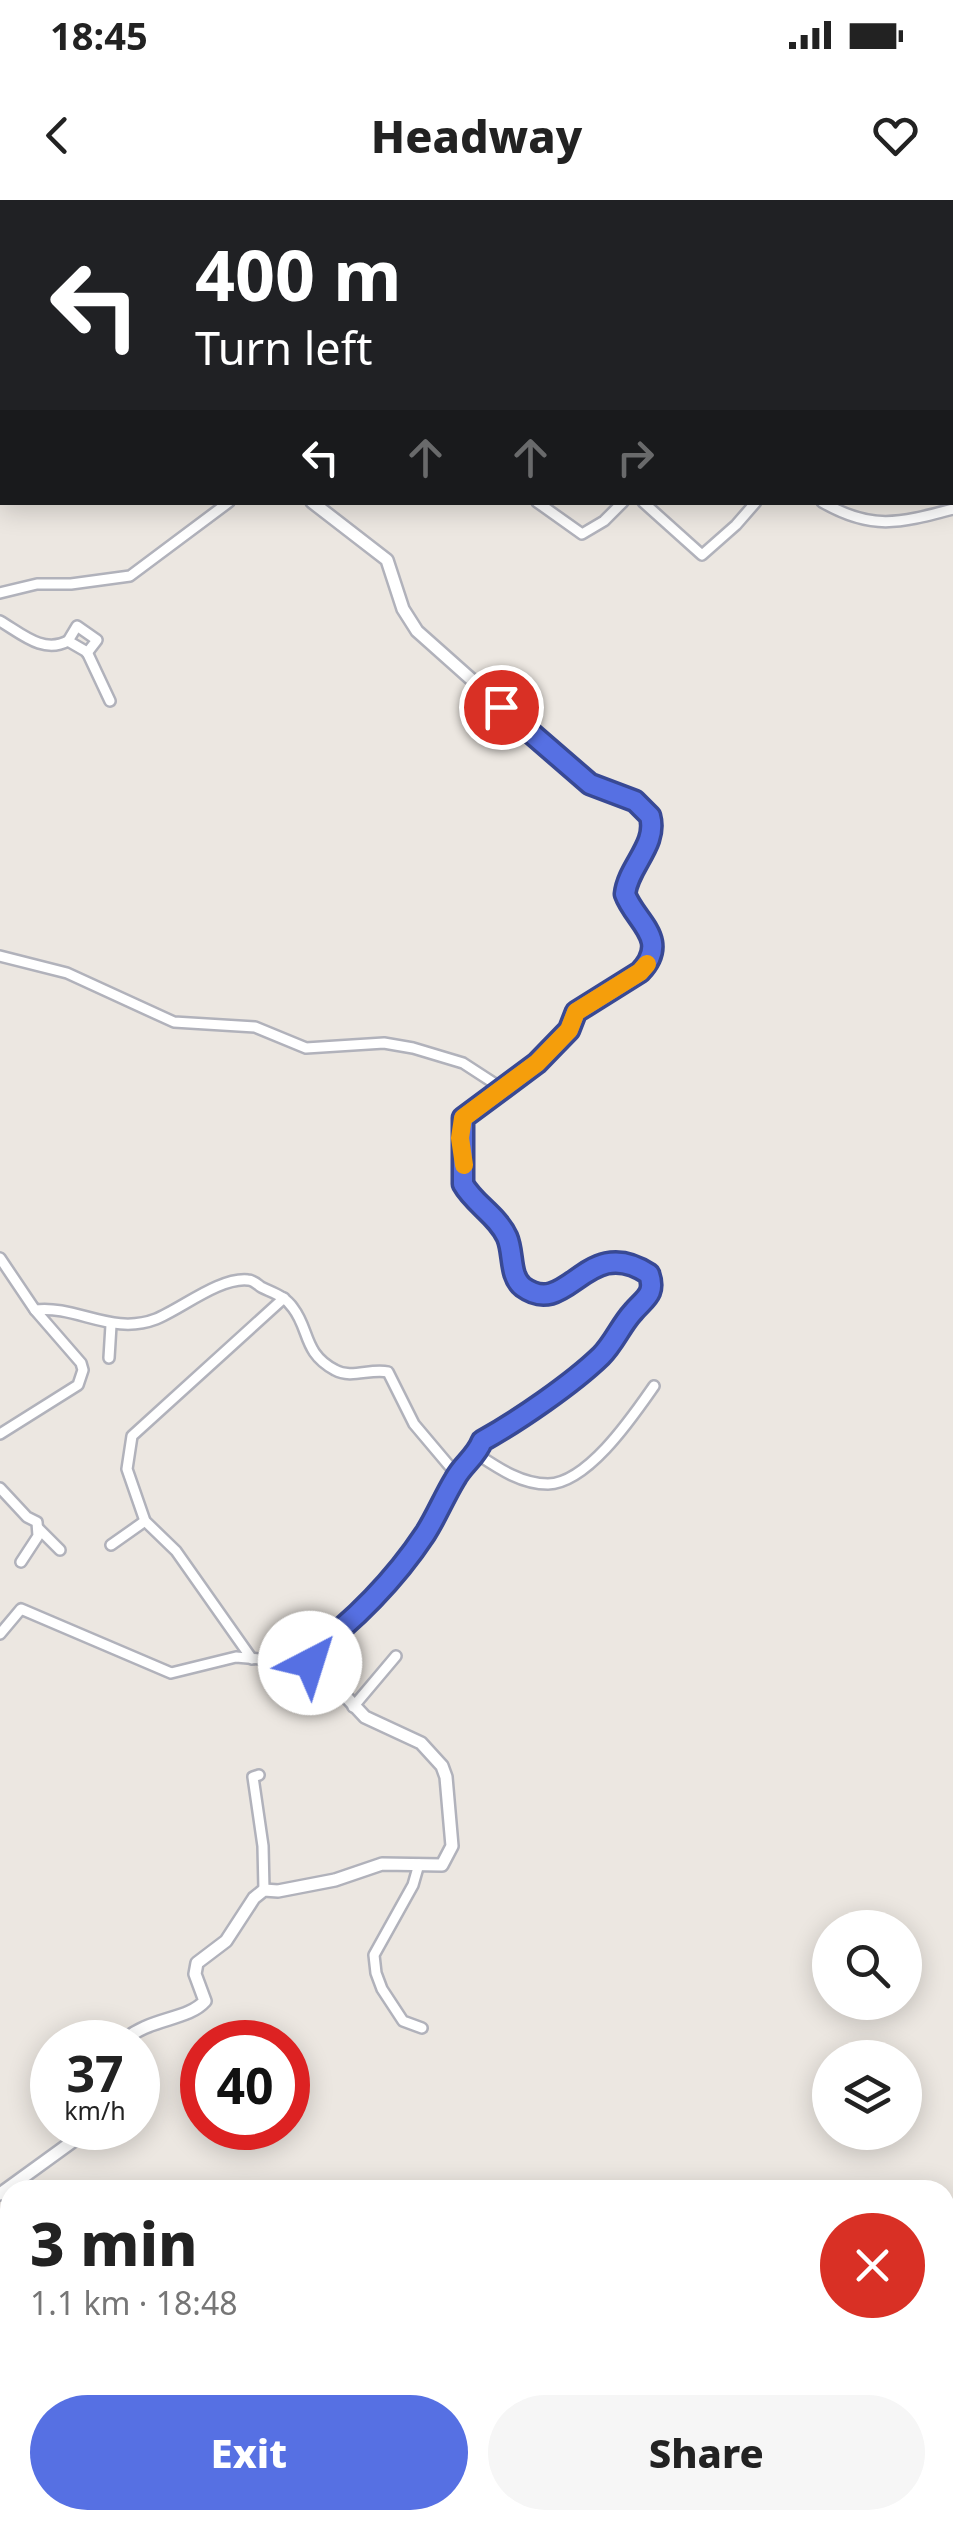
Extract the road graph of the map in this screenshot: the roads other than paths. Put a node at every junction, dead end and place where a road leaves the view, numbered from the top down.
1 (226, 505) edge
2 (316, 505) edge
3 (541, 505) edge
4 (647, 505) edge
5 (753, 505) edge
6 (828, 505) edge
7 (612, 506) edge
8 (953, 509) edge
9 (0, 593) edge
10 (0, 621) edge
11 (68, 641) junction
12 (87, 652) junction
13 (110, 701) dead end
14 (0, 956) edge
15 (504, 1090) junction
16 (0, 1258) edge
17 (284, 1298) junction
18 (35, 1310) junction
19 (111, 1325) junction
20 (109, 1358) dead end
21 (654, 1386) dead end
22 (0, 1434) edge
23 (477, 1454) junction
24 (457, 1475) junction
25 (0, 1488) edge
26 (145, 1520) junction
27 (38, 1528) junction
28 (111, 1545) dead end
29 (60, 1550) dead end
30 (21, 1562) dead end
31 (0, 1634) edge
32 (308, 1656) junction
33 (396, 1656) dead end
34 (252, 1659) junction
35 (353, 1707) junction
36 (259, 1775) dead end
37 (419, 1864) junction
38 (264, 1890) junction
39 (160, 2020) edge
40 (422, 2028) dead end
41 (61, 2150) edge
42 (19, 2180) edge

1 - 9 street
2 - 15 street
3 - 7 street
4 - 5 street
6 - 8 street
10 - 11 street
11 - 12 street
11 - 12 street
12 - 13 street
14 - 15 street
15 - 23 street
16 - 18 street
17 - 19 street
17 - 24 street
17 - 26 street
18 - 19 street
18 - 22 street
19 - 20 street
21 - 23 street
23 - 24 street
24 - 32 street
25 - 27 street
26 - 28 street
26 - 34 street
27 - 29 street
27 - 30 street
31 - 34 street
32 - 34 street
32 - 35 street
33 - 35 street
35 - 37 street
36 - 38 street
37 - 38 street
37 - 40 street
38 - 39 street
41 - 42 street

